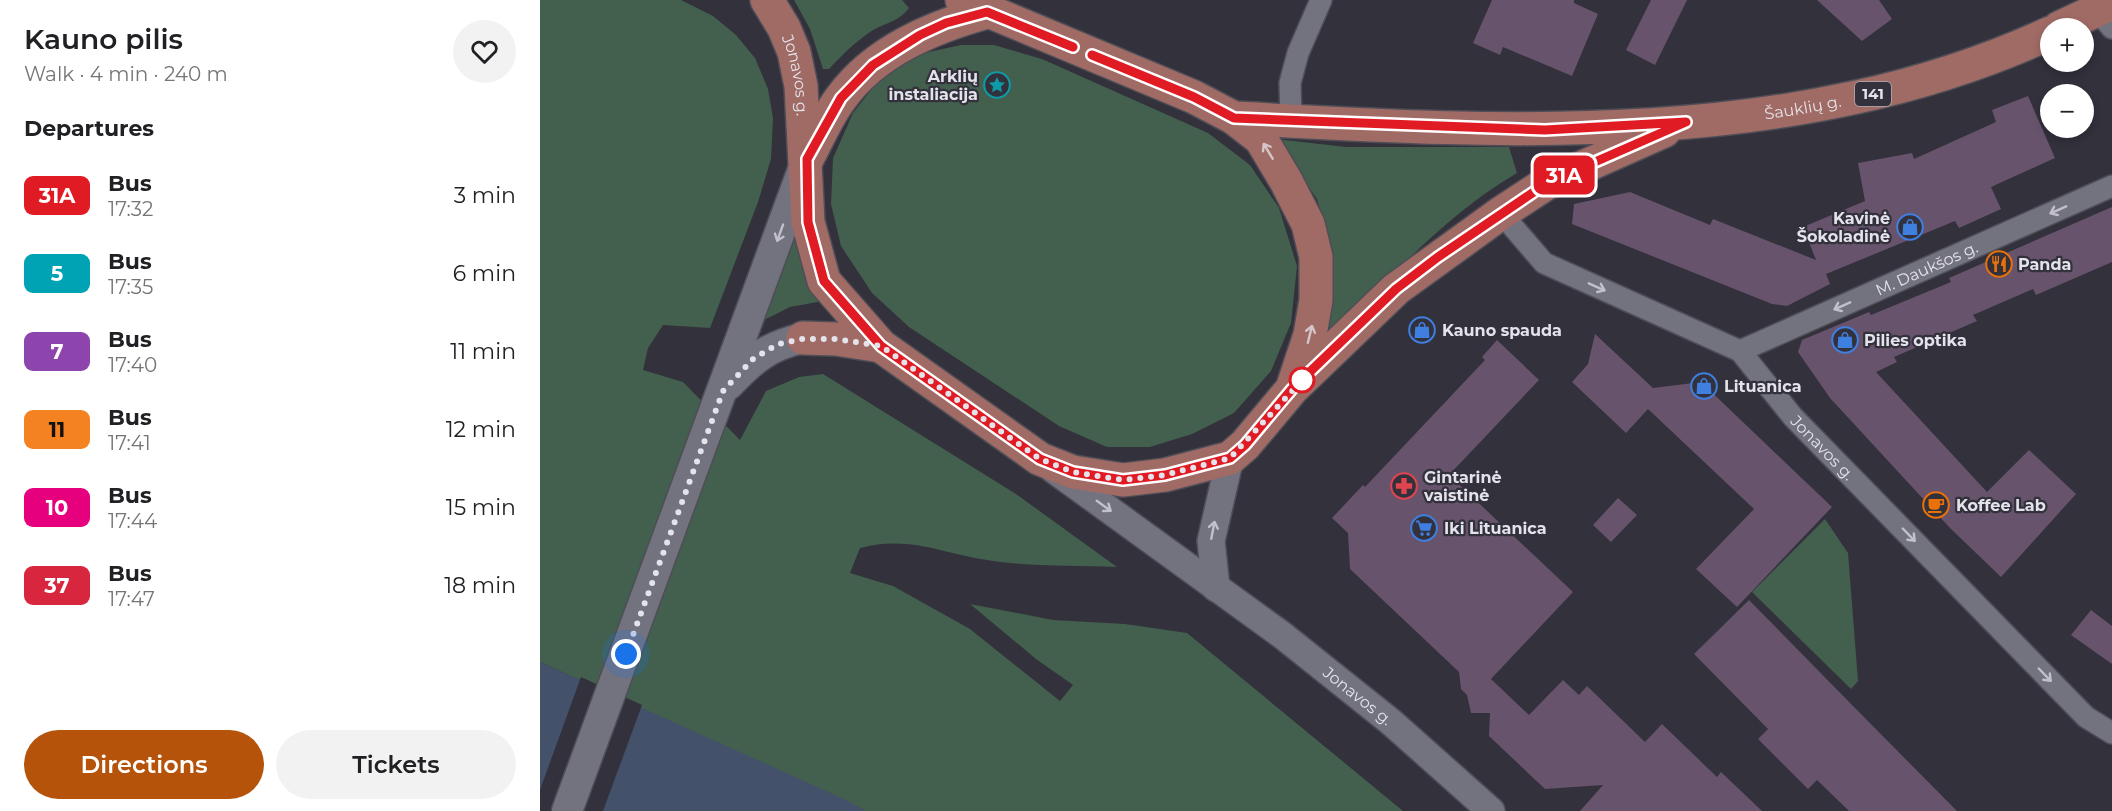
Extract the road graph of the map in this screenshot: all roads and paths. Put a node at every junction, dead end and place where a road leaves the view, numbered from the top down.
1 (767, 0) edge
2 (1321, 0) edge
3 (974, 6) edge
4 (2040, 37) edge
5 (1234, 118) junction
6 (1291, 121) junction
7 (1686, 122) junction
8 (807, 159) junction
9 (2112, 186) edge
10 (1501, 213) junction
11 (802, 339) joint
12 (881, 346) junction
13 (1740, 351) junction
14 (1292, 389) junction
15 (720, 398) junction
16 (1230, 458) junction
17 (1040, 459) junction
18 (1215, 588) junction
19 (2112, 733) edge
20 (567, 811) edge
21 (1491, 811) edge

1 - 8 main road, Jonavos g.
2 - 6 street
3 - 5 main road, 141
3 - 8 main road, 141
4 - 7 main road, Šauklių g. / 141
5 - 6 main road, 141
14 -> 5 main road
6 - 7 main road, Šauklių g. / 141
7 - 10 main road, Šauklių g. / 141
8 - 12 main road, Jonavos g.
8 -> 15 main road, 141
9 -> 13 street, M. Daukšos g.
10 -> 13 street, Jonavos g.
10 - 14 main road, Šauklių g. / 141
11 - 12 main road, 141
11 - 15 main road, 141
12 - 17 main road, 141
13 -> 19 street, Jonavos g.
14 - 16 main road, 141
15 - 20 main road, 141
16 - 17 main road, 141
18 -> 16 street
17 -> 18 street, Jonavos g.
18 - 21 street, Jonavos g.

